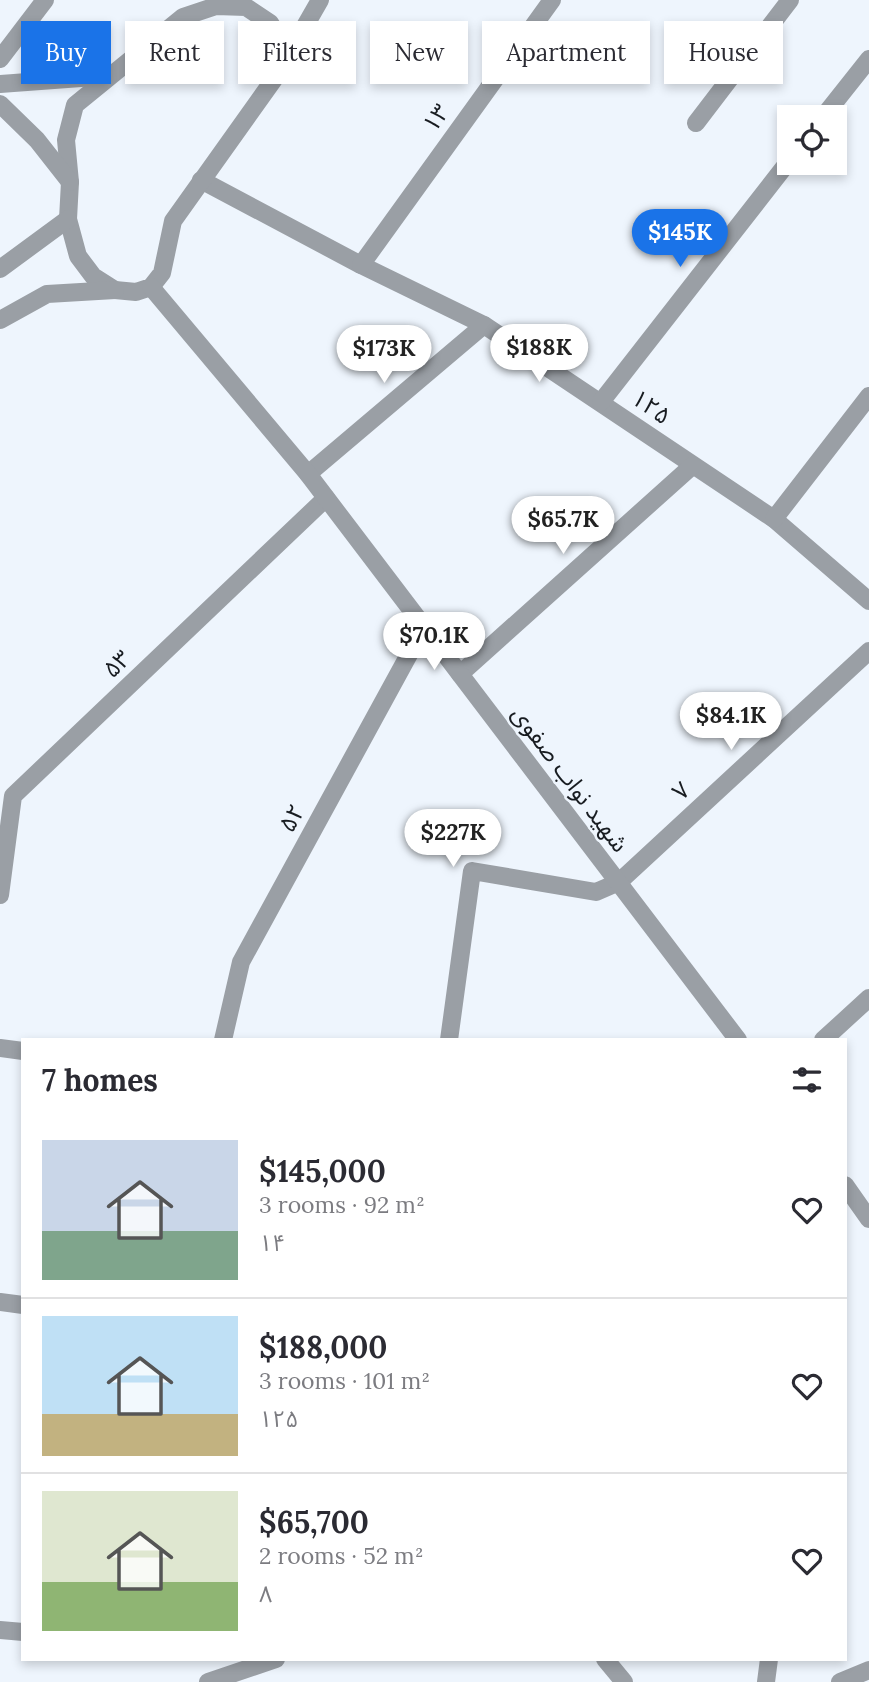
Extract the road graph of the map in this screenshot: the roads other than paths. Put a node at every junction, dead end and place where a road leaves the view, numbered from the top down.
1 (46, 0) edge
2 (204, 0) edge
3 (320, 0) edge
4 (552, 0) edge
5 (790, 0) edge
6 (183, 17) junction
7 (267, 21) edge
8 (308, 21) edge
9 (0, 59) edge
10 (869, 59) edge
11 (111, 74) edge
12 (21, 82) edge
13 (0, 84) edge
14 (99, 84) edge
15 (270, 84) edge
16 (0, 104) edge
17 (833, 105) edge
18 (696, 123) dead end
19 (778, 175) edge
20 (201, 180) junction
21 (70, 182) junction
22 (68, 219) junction
23 (361, 265) junction
24 (0, 268) edge
25 (151, 287) junction
26 (115, 290) junction
27 (0, 320) edge
28 (484, 325) junction
29 (869, 396) edge
30 (601, 402) junction
31 (692, 466) junction
32 (308, 474) junction
33 (326, 498) junction
34 (774, 519) junction
35 (869, 601) edge
36 (424, 627) junction
37 (869, 651) edge
38 (460, 674) junction
39 (619, 882) junction
40 (0, 894) edge
41 (869, 998) edge
42 (223, 1038) edge
43 (449, 1038) edge
44 (736, 1038) edge
45 (825, 1038) edge
46 (0, 1048) edge
47 (21, 1051) edge
48 (847, 1187) edge
49 (866, 1208) edge
50 (0, 1302) edge
51 (21, 1305) edge
52 (0, 1630) edge
53 (21, 1632) edge
54 (270, 1661) edge
55 (607, 1661) edge
56 (769, 1661) edge
57 (869, 1670) edge
58 (208, 1682) edge
59 (624, 1682) edge
60 (766, 1682) edge
61 (841, 1682) edge

1 - 9 street
2 - 6 street
3 - 8 street
4 - 23 street, ۱۳
5 - 18 street
6 - 7 street
6 - 11 street
10 - 17 street
12 - 13 street
14 - 21 street
15 - 20 street
16 - 21 street
19 - 30 street
20 - 23 street, ۱۲۵
20 - 25 street
21 - 22 street
22 - 24 street
22 - 26 street
23 - 28 street, ۱۲۵
25 - 26 street
25 - 32 street, شهید نواب صفوی
26 - 27 street
28 - 30 street, ۱۲۵
28 - 32 street
29 - 34 street
30 - 31 street, ۱۲۵
31 - 34 street, ۱۲۵
31 - 38 street
32 - 33 street, شهید نواب صفوی
33 - 36 street, شهید نواب صفوی
33 - 40 street, ۵۳
34 - 35 street, ۱۲۵
36 - 38 street, شهید نواب صفوی
36 - 42 street, ۵۲
37 - 39 street, ۷
38 - 39 street, شهید نواب صفوی
39 - 43 street
39 - 44 street, شهید نواب صفوی
41 - 45 street
46 - 47 street
48 - 49 street
50 - 51 street
52 - 53 street
54 - 58 street
55 - 59 street
56 - 60 street
57 - 61 street

